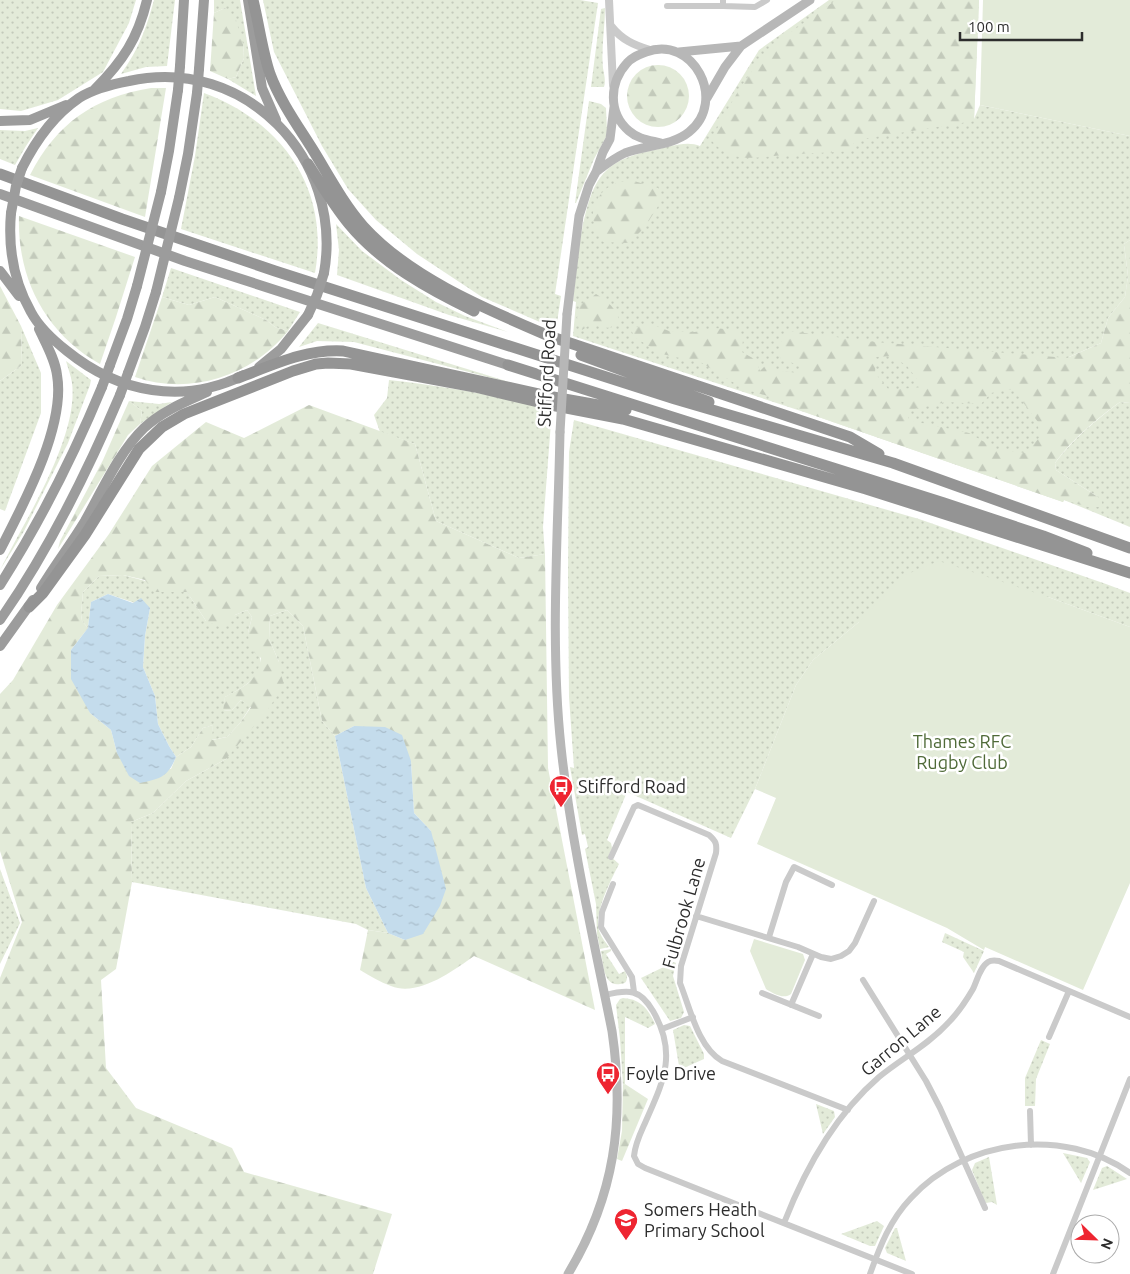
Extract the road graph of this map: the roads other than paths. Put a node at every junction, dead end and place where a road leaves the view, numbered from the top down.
1 (147, 0) edge
2 (184, 0) edge
3 (204, 0) edge
4 (248, 0) edge
5 (253, 0) edge
6 (609, 0) edge
7 (767, 0) edge
8 (810, 0) edge
9 (723, 3) edge
10 (667, 6) dead end
11 (611, 26) junction
12 (742, 46) junction
13 (650, 50) junction
14 (679, 52) junction
15 (613, 85) junction
16 (93, 91) junction
17 (79, 98) junction
18 (707, 98) junction
19 (614, 106) junction
20 (0, 121) edge
21 (280, 126) junction
22 (660, 143) junction
23 (308, 164) junction
24 (596, 172) junction
25 (0, 174) edge
26 (17, 181) junction
27 (0, 194) edge
28 (0, 271) edge
29 (30, 311) junction
30 (508, 366) joint
31 (238, 378) junction
32 (223, 385) junction
33 (677, 419) junction
34 (778, 428) junction
35 (893, 463) junction
36 (1130, 548) edge
37 (0, 550) edge
38 (1130, 569) edge
39 (1130, 573) edge
40 (0, 585) edge
41 (29, 607) junction
42 (0, 620) edge
43 (0, 646) edge
44 (611, 857) dead end
45 (613, 884) dead end
46 (832, 885) dead end
47 (874, 901) dead end
48 (696, 916) junction
49 (768, 937) junction
50 (813, 954) junction
51 (863, 980) dead end
52 (1069, 991) junction
53 (634, 992) junction
54 (762, 993) dead end
55 (605, 995) junction
56 (791, 1005) junction
57 (819, 1016) dead end
58 (693, 1017) junction
59 (1130, 1017) edge
60 (662, 1029) junction
61 (1049, 1037) dead end
62 (909, 1055) junction
63 (1130, 1079) edge
64 (848, 1110) junction
65 (1030, 1111) dead end
66 (1031, 1145) junction
67 (1099, 1157) junction
68 (964, 1159) junction
69 (1130, 1173) edge
70 (985, 1208) dead end
71 (784, 1223) junction
72 (875, 1259) junction
73 (568, 1274) edge
74 (870, 1274) edge
75 (912, 1274) edge
76 (1053, 1274) edge

1 - 16 highway
2 - 40 highway, bridge
3 - 42 highway, bridge
4 - 21 highway
5 - 35 highway
6 - 11 street
7 - 9 street
8 - 12 main road
9 - 10 street
11 - 13 street
11 - 15 street
12 - 14 main road
12 - 18 main road
13 - 14 main road
13 - 15 main road
14 - 18 main road
15 - 19 main road
16 - 17 highway
16 - 21 highway
17 - 20 highway
17 - 26 highway, bridge
18 - 22 main road
19 - 22 main road
19 - 24 main road, Stifford Road
21 - 23 highway
22 - 24 main road
23 - 31 highway, bridge
23 - 34 highway
24 - 55 main road, Stifford Road, bridge
25 - 26 highway
26 - 29 highway, bridge
26 - 34 highway
27 - 30 highway
28 - 29 highway
29 - 32 highway
29 - 37 highway
30 - 33 highway
31 - 32 highway
31 - 33 highway
32 - 41 highway
33 - 38 highway
34 - 35 highway
35 - 36 highway
39 - 41 highway
41 - 43 highway
44 - 48 street, Fulbrook Lane
45 - 53 street
46 - 49 street
47 - 50 street
48 - 49 street
48 - 58 street, Fulbrook Lane
49 - 50 street
50 - 56 street
51 - 62 street
52 - 59 street, Garron Lane
52 - 61 street
52 - 62 street, Garron Lane
53 - 55 street
53 - 60 street
54 - 56 street
55 - 73 main road, Stifford Road
56 - 57 street
58 - 60 street
58 - 64 street, Fulbrook Lane
60 - 71 street
62 - 64 street, Garron Lane
62 - 68 street
63 - 67 street
64 - 71 street, Garron Lane
65 - 66 street
66 - 67 street
66 - 68 street
67 - 69 street
67 - 76 street
68 - 70 street
68 - 72 street
71 - 72 street
72 - 74 street
72 - 75 street

